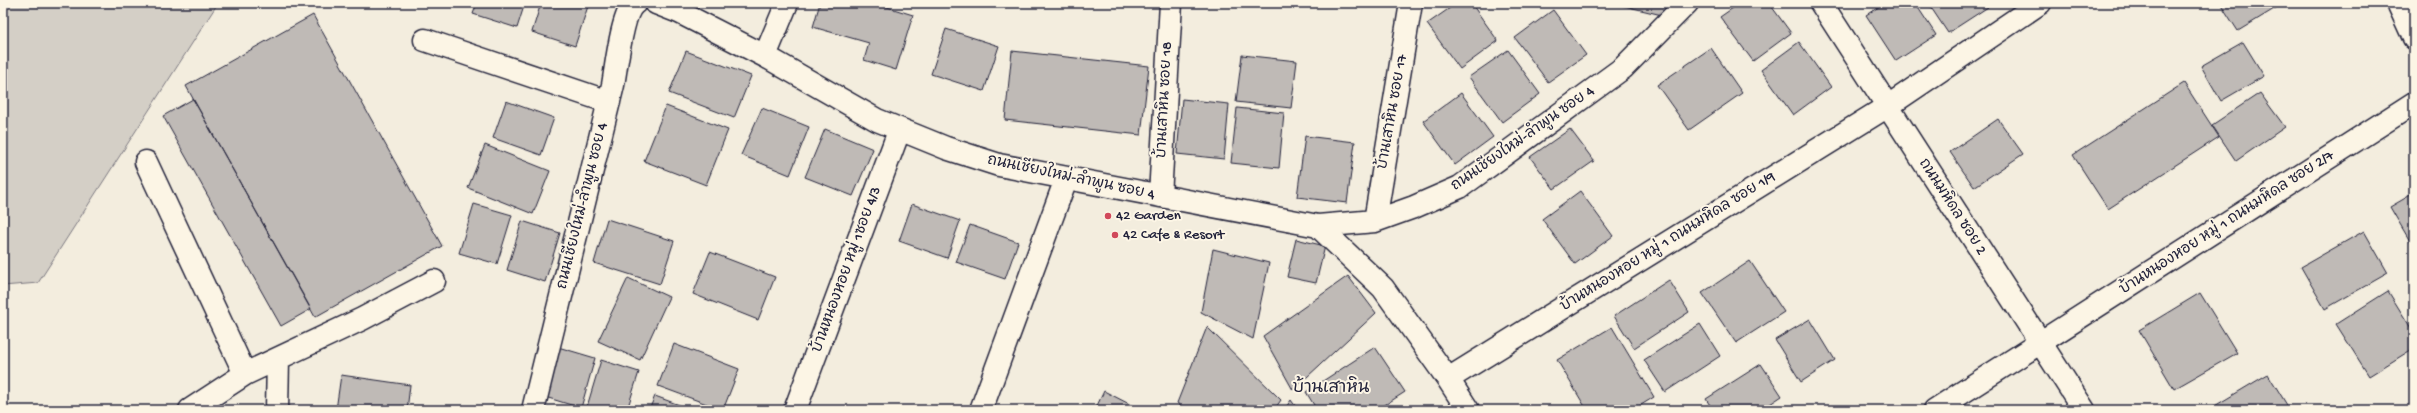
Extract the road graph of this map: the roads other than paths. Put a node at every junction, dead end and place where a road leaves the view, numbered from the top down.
1 (635, 3) edge
2 (656, 3) edge
3 (787, 3) edge
4 (1171, 3) edge
5 (1411, 3) edge
6 (1686, 3) edge
7 (1821, 3) edge
8 (2040, 3) edge
9 (2398, 3) edge
10 (2414, 38) edge
11 (425, 40) dead end
12 (765, 56) junction
13 (609, 102) junction
14 (2414, 103) edge
15 (1888, 106) junction
16 (899, 131) junction
17 (146, 162) dead end
18 (1066, 179) junction
19 (1160, 196) junction
20 (1375, 221) junction
21 (1318, 226) junction
22 (434, 281) dead end
23 (2039, 343) junction
24 (278, 359) junction
25 (245, 374) junction
26 (1448, 379) junction
27 (190, 410) edge
28 (277, 410) edge
29 (533, 410) edge
30 (795, 410) edge
31 (981, 410) edge
32 (1468, 410) edge
33 (1935, 410) edge
34 (2084, 410) edge

1 - 13 street, ถนนเชียงใหม่-ลำพูน ซอย 4
2 - 12 street, ถนนเชียงใหม่-ลำพูน ซอย 4
3 - 12 street
4 - 19 street, บ้านเสาหิน ซอย 18
5 - 20 street, บ้านเสาหิน ซอย 17
6 - 20 street, ถนนเชียงใหม่-ลำพูน ซอย 4
7 - 15 street, ถนนมหิดล ซอย 2
8 - 15 street, บ้านหนองหอย หมู่ 1 ถนนมหิดล ซอย 1/9
9 - 10 street
11 - 13 street
12 - 16 street, ถนนเชียงใหม่-ลำพูน ซอย 4
13 - 29 street, ถนนเชียงใหม่-ลำพูน ซอย 4
14 - 23 street, บ้านหนองหอย หมู่ 1 ถนนมหิดล ซอย 2/7
15 - 23 street, ถนนมหิดล ซอย 2
15 - 26 street, บ้านหนองหอย หมู่ 1 ถนนมหิดล ซอย 1/9
16 - 18 street, ถนนเชียงใหม่-ลำพูน ซอย 4
16 - 30 street, บ้านหนองหอย หมู่ 1ซอย 4/3
17 - 25 street
18 - 19 street, ถนนเชียงใหม่-ลำพูน ซอย 4
18 - 31 street
19 - 21 street, ถนนเชียงใหม่-ลำพูน ซอย 4
20 - 21 street, ถนนเชียงใหม่-ลำพูน ซอย 4
21 - 26 street
22 - 24 street
23 - 33 street, บ้านหนองหอย หมู่ 1 ถนนมหิดล ซอย 2/7
23 - 34 street, ถนนมหิดล ซอย 2
24 - 25 street
24 - 28 street
25 - 27 street
26 - 32 street

